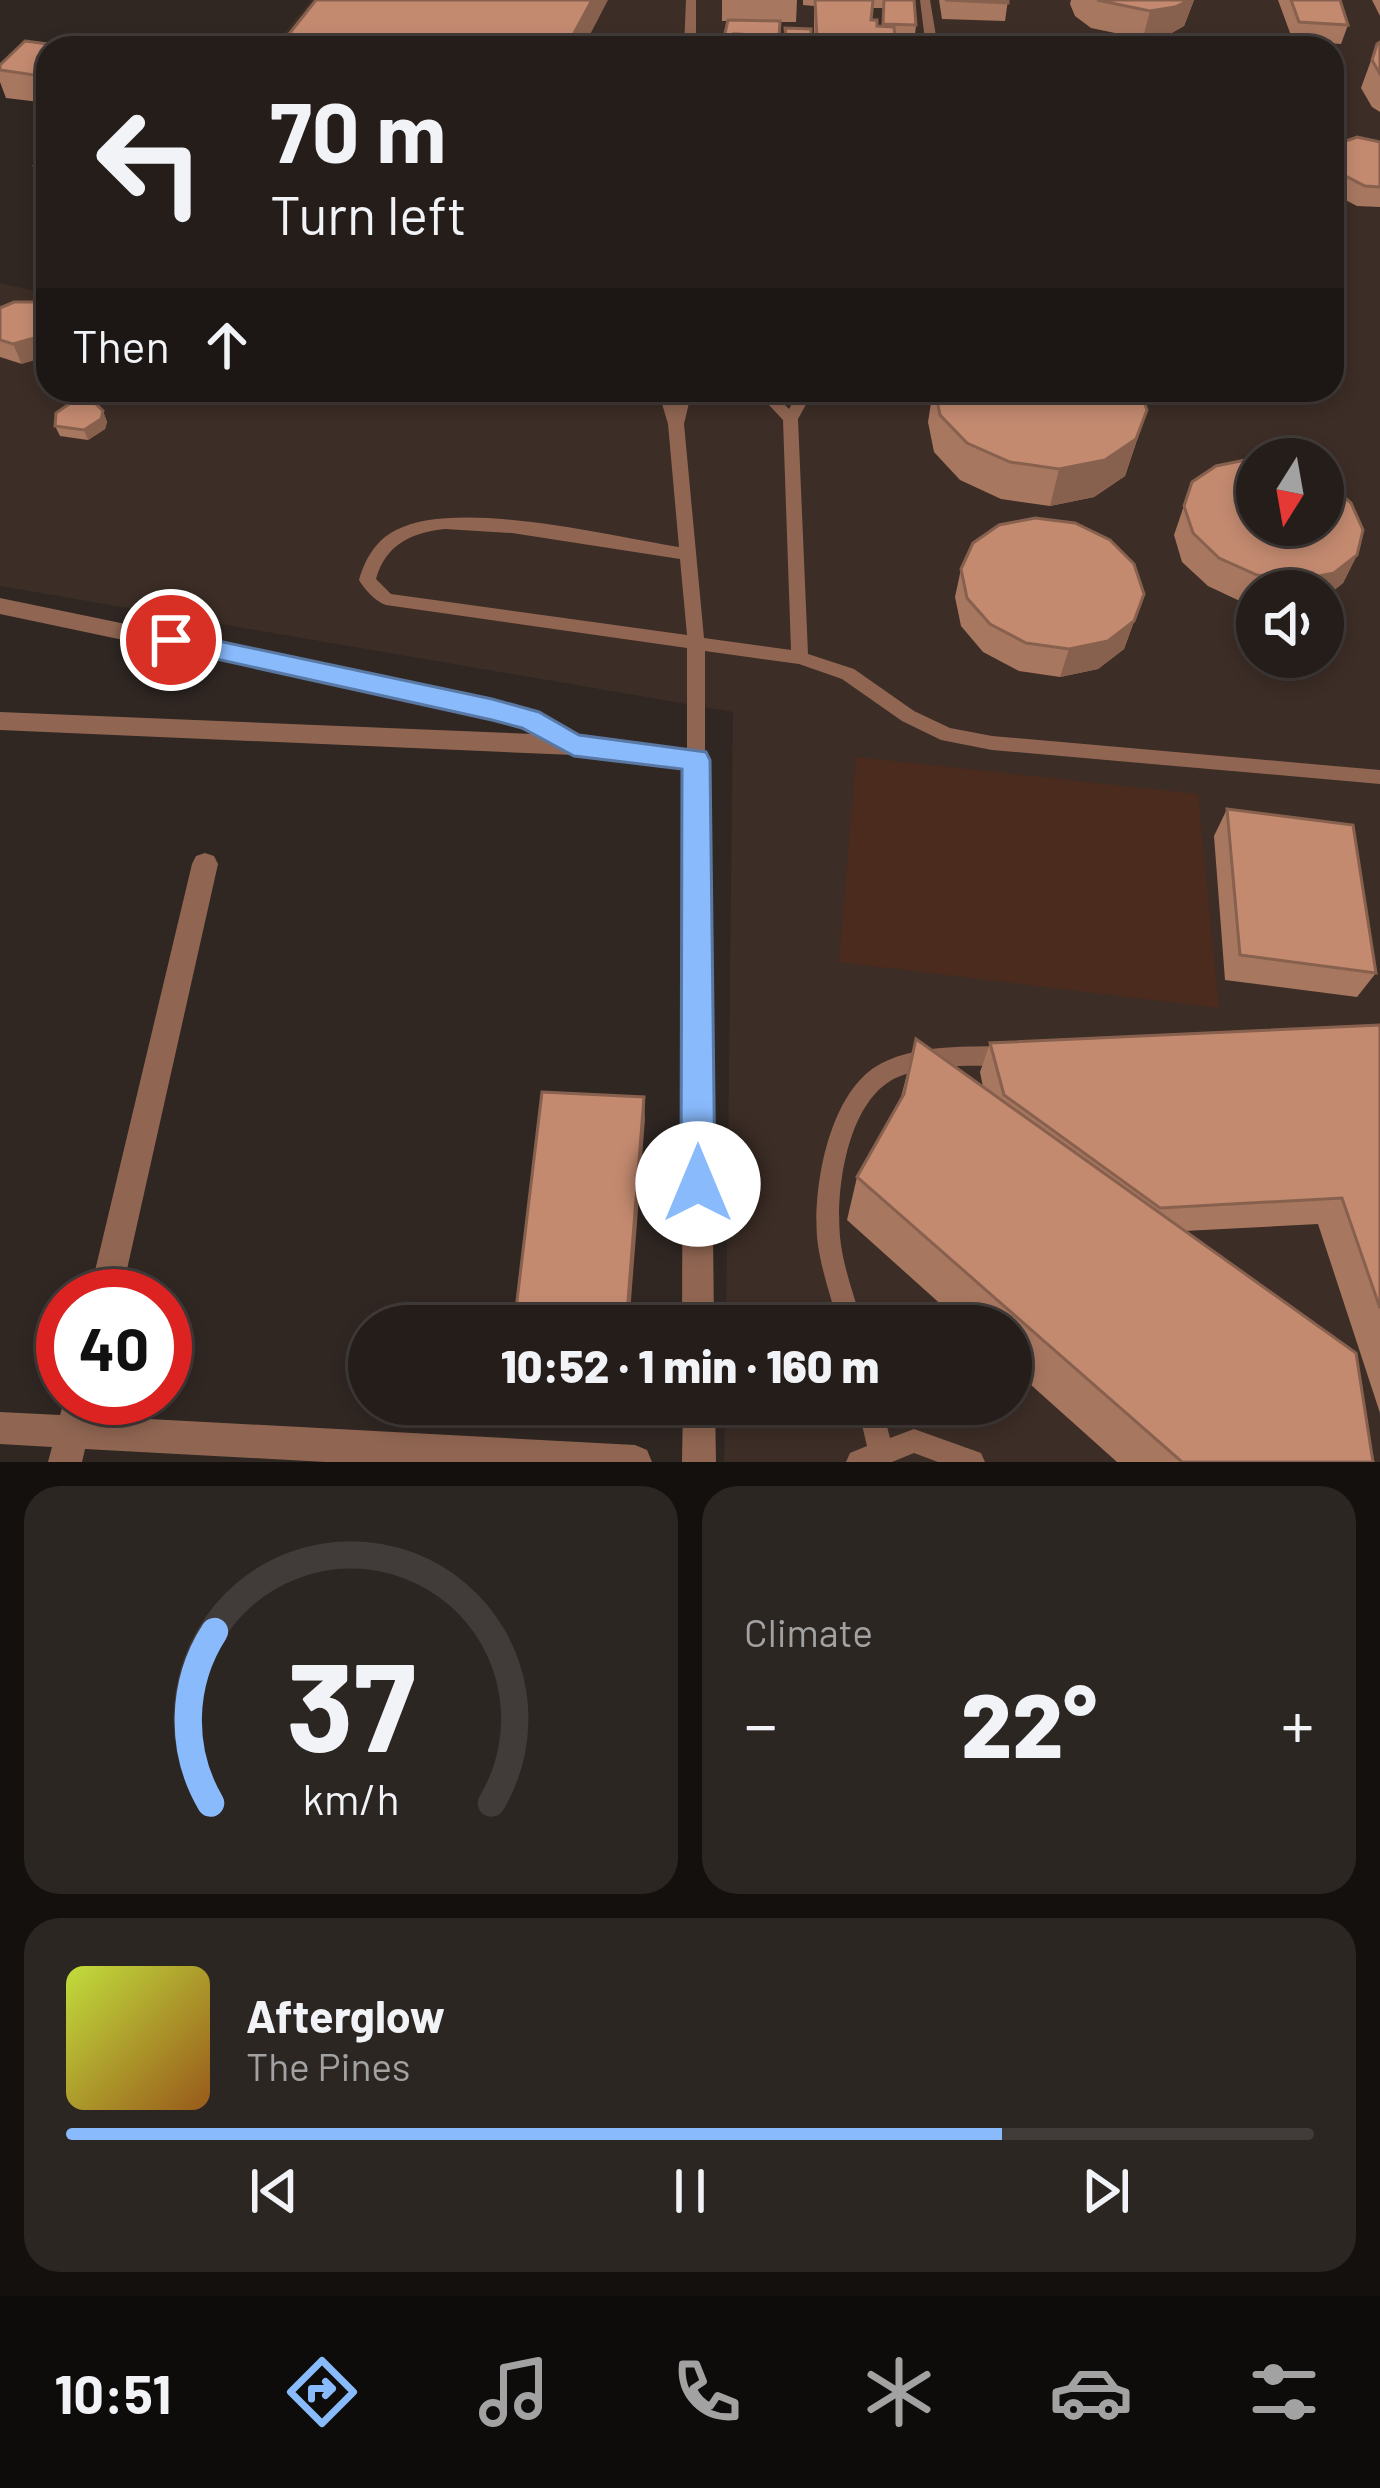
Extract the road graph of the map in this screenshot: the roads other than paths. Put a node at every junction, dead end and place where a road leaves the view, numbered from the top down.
1 (691, 0) edge
2 (925, 0) edge
3 (690, 36) edge
4 (930, 36) edge
5 (669, 402) edge
6 (682, 402) edge
7 (774, 402) edge
8 (800, 402) edge
9 (790, 419) junction
10 (676, 424) junction
11 (688, 554) junction
12 (0, 606) edge
13 (695, 640) junction
14 (800, 658) junction
15 (0, 721) edge
16 (574, 745) junction
17 (696, 760) junction
18 (1380, 776) edge
19 (206, 864) dead end
20 (1029, 1055) edge
21 (111, 1269) edge
22 (698, 1305) edge
23 (846, 1305) edge
24 (699, 1425) edge
25 (869, 1425) edge
26 (0, 1428) edge
27 (69, 1448) edge
28 (870, 1457) edge
29 (635, 1462) edge
30 (699, 1462) edge
31 (972, 1462) edge

1 - 3 lane
2 - 4 lane
5 - 10 lane
6 - 10 lane
7 - 9 lane
8 - 9 lane
9 - 14 lane
10 - 11 lane
11 - 13 lane
11 - 13 lane
12 - 16 street
13 - 14 lane
13 - 17 lane
14 - 18 lane
15 - 16 street
16 - 17 street
17 - 22 street
19 - 21 street
20 - 23 lane
24 - 30 street
25 - 28 lane
26 - 27 street
27 - 29 street
28 - 31 lane

